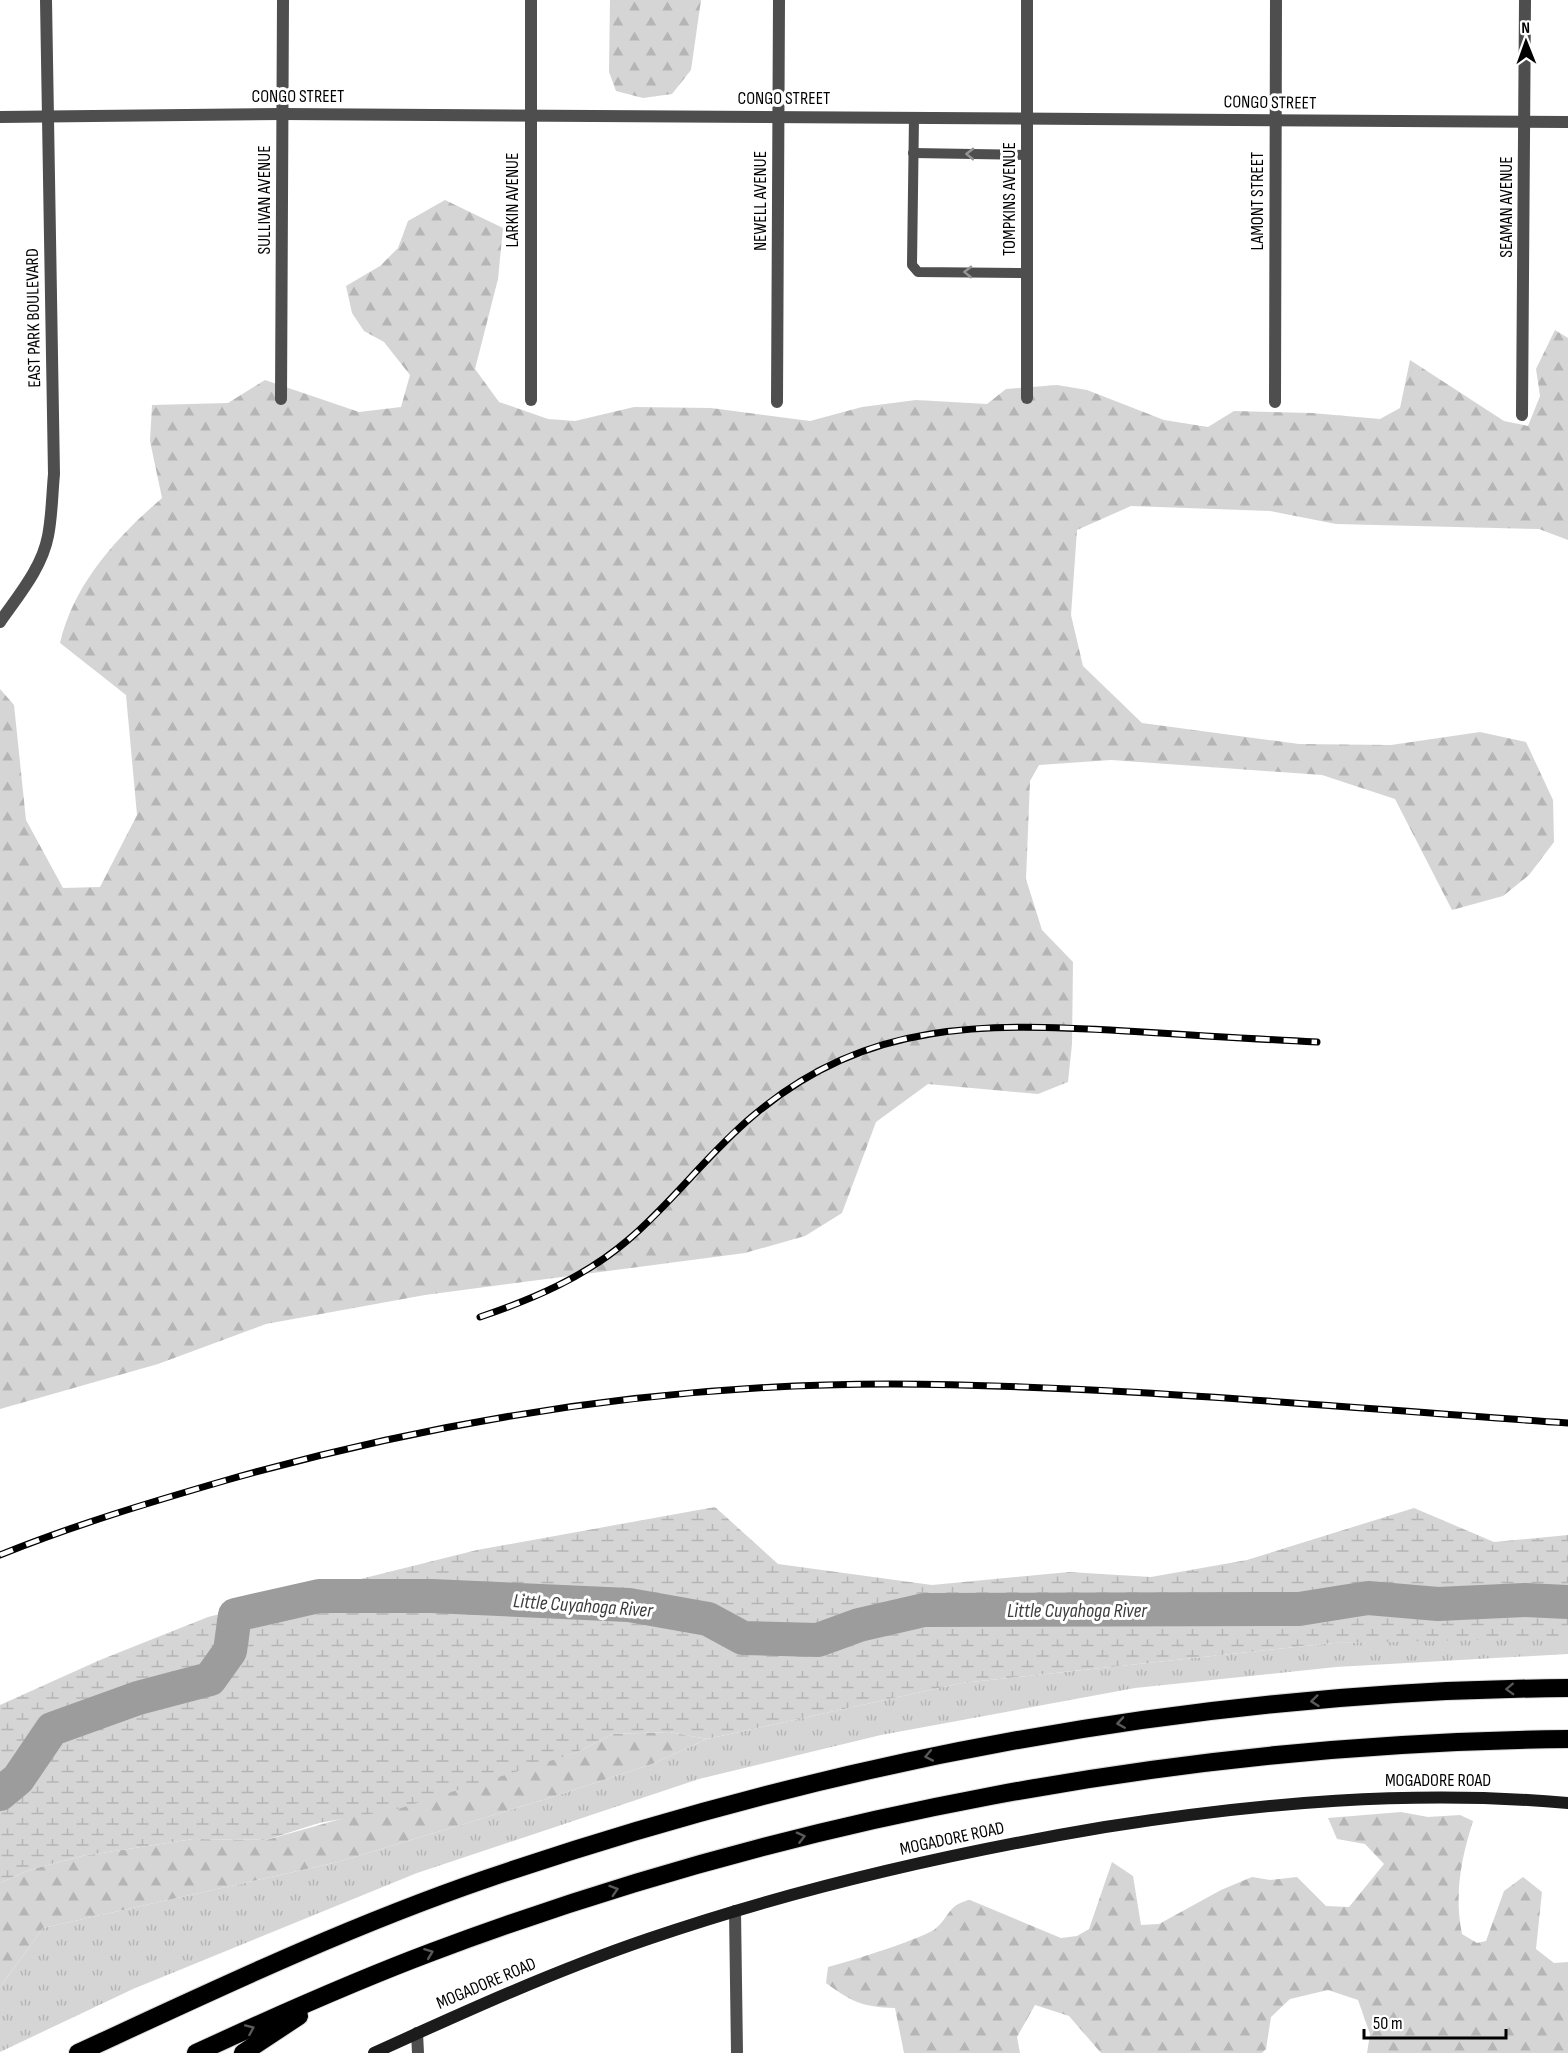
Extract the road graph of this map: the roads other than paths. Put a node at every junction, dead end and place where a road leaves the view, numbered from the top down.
1 (46, 0) edge
2 (283, 0) edge
3 (531, 0) edge
4 (779, 0) edge
5 (1028, 0) edge
6 (1276, 0) edge
7 (1525, 0) edge
8 (282, 114) junction
9 (530, 115) junction
10 (49, 116) junction
11 (778, 116) junction
12 (0, 117) edge
13 (914, 117) junction
14 (1027, 118) junction
15 (1275, 121) junction
16 (1525, 122) junction
17 (1568, 122) edge
18 (913, 153) junction
19 (1027, 155) junction
20 (1027, 273) junction
21 (1027, 398) dead end
22 (281, 399) dead end
23 (531, 400) dead end
24 (777, 402) dead end
25 (1275, 402) dead end
26 (1522, 415) dead end
27 (0, 622) edge
28 (1568, 1688) edge
29 (1568, 1739) edge
30 (1568, 1803) edge
31 (735, 1911) junction
32 (341, 1988) junction
33 (417, 2033) junction
34 (78, 2053) edge
35 (196, 2053) edge
36 (243, 2053) edge
37 (374, 2053) edge
38 (418, 2053) edge
39 (737, 2053) edge

1 - 10 street, EAST PARK BOULEVARD
2 - 8 street, SULLIVAN AVENUE
3 - 9 street, LARKIN AVENUE
4 - 11 street, NEWELL AVENUE
5 - 14 street, TOMPKINS AVENUE
6 - 15 street, LAMONT STREET
7 - 16 street, SEAMAN AVENUE
8 - 9 street, CONGO STREET
8 - 10 street, CONGO STREET
8 - 22 street, SULLIVAN AVENUE
9 - 11 street, CONGO STREET
9 - 23 street, LARKIN AVENUE
10 - 12 street, CONGO STREET
10 - 27 street, EAST PARK BOULEVARD
11 - 13 street, CONGO STREET
11 - 24 street, NEWELL AVENUE
13 - 14 street, CONGO STREET
13 - 18 lane
14 - 15 street, CONGO STREET
14 - 19 street, TOMPKINS AVENUE
15 - 16 street, CONGO STREET
15 - 25 street, LAMONT STREET
16 - 17 street, CONGO STREET
16 - 26 street, SEAMAN AVENUE
19 -> 18 lane
20 -> 18 lane
19 - 20 street, TOMPKINS AVENUE
20 - 21 street, TOMPKINS AVENUE
28 -> 34 highway
32 -> 29 highway
30 - 31 street, MOGADORE ROAD
31 - 33 street, MOGADORE ROAD
31 - 39 street
35 -> 32 highway
32 - 36 highway
33 - 37 street, MOGADORE ROAD
33 - 38 street

